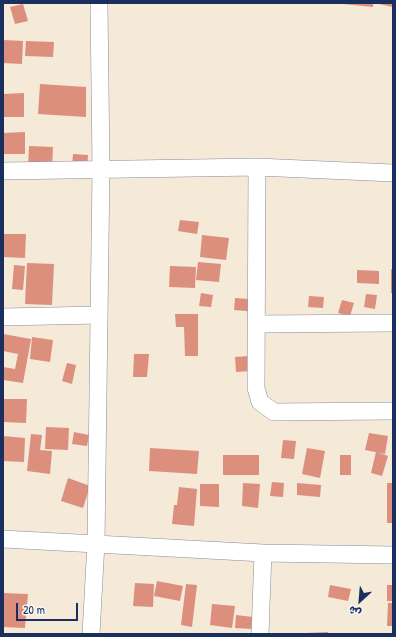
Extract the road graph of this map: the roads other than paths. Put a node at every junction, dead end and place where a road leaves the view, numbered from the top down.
1 (99, 3) edge
2 (257, 167) junction
3 (101, 170) junction
4 (3, 171) edge
5 (393, 173) edge
6 (99, 315) junction
7 (3, 316) edge
8 (393, 323) edge
9 (256, 324) junction
10 (393, 412) edge
11 (3, 539) edge
12 (96, 544) junction
13 (263, 553) junction
14 (393, 555) edge
15 (91, 634) edge
16 (260, 634) edge

1 - 3 street
2 - 3 street
2 - 5 street
2 - 9 street
3 - 4 street
3 - 6 street
6 - 7 street
6 - 12 street
8 - 9 street
9 - 10 street
11 - 12 street
12 - 13 street
12 - 15 street
13 - 14 street
13 - 16 street

